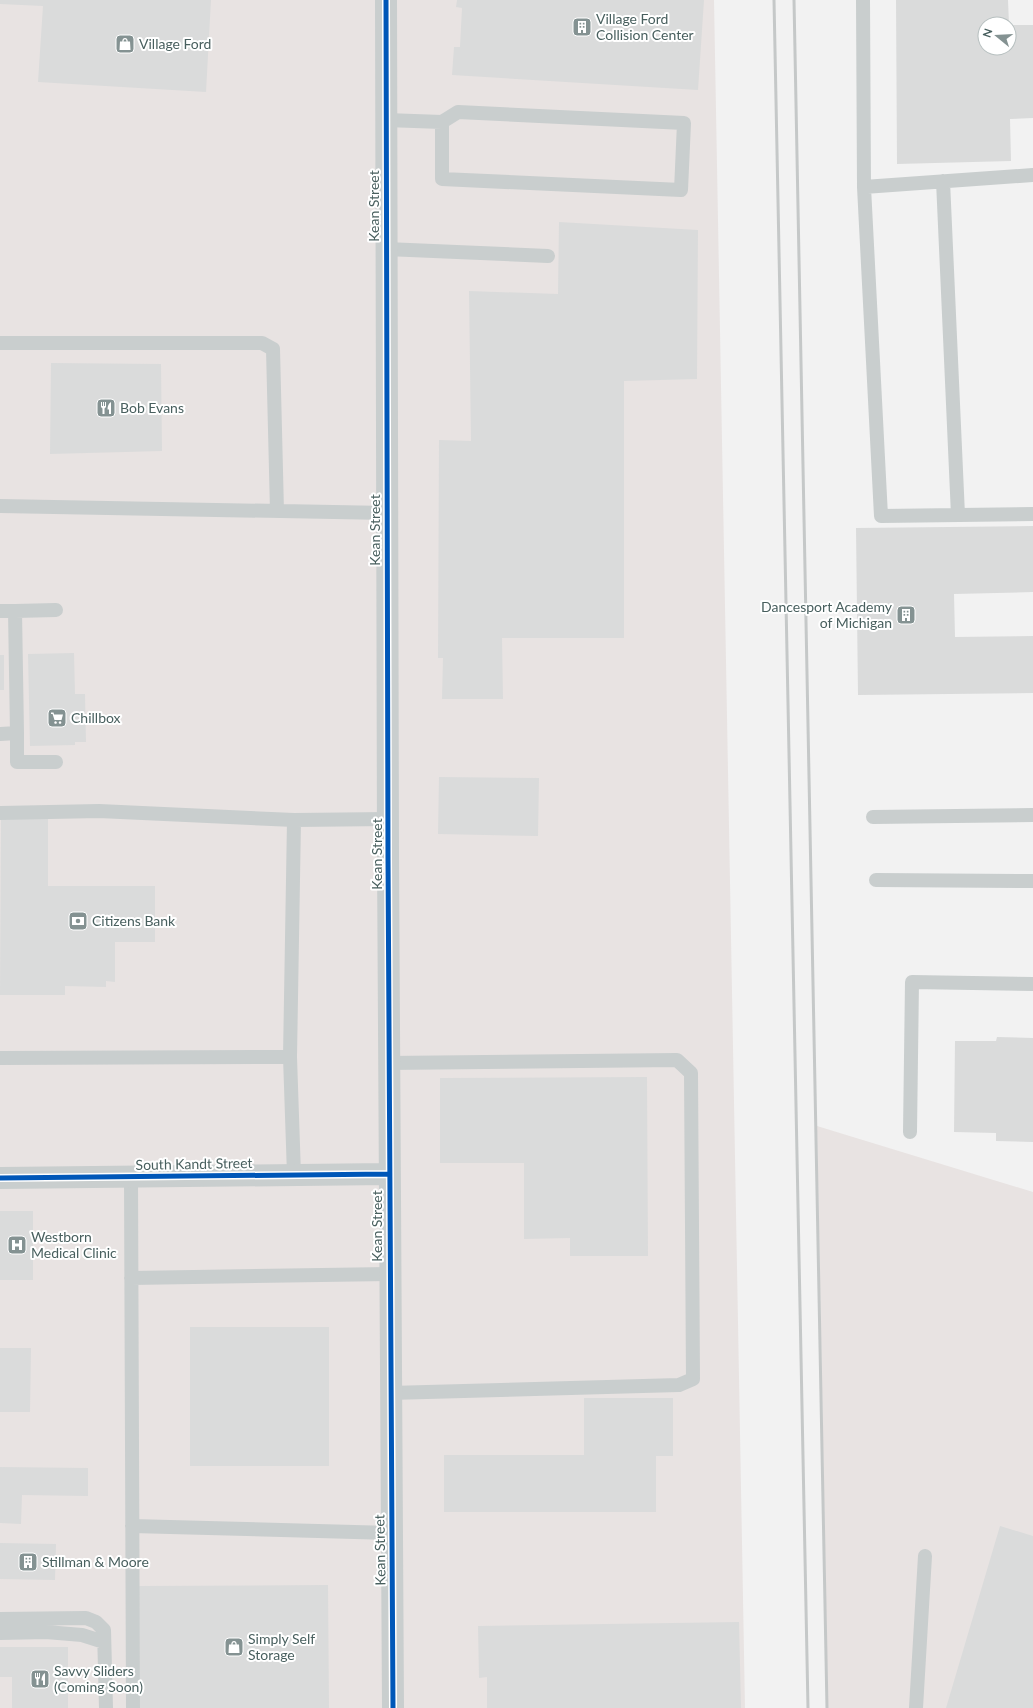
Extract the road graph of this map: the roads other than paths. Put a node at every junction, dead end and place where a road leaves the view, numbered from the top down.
1 (386, 0) edge
2 (863, 0) edge
3 (386, 120) junction
4 (442, 122) junction
5 (1033, 175) edge
6 (943, 181) junction
7 (864, 187) junction
8 (386, 249) junction
9 (548, 256) dead end
10 (0, 343) edge
11 (0, 506) edge
12 (277, 511) junction
13 (387, 513) junction
14 (1033, 514) edge
15 (958, 515) junction
16 (56, 610) dead end
17 (15, 611) junction
18 (0, 612) edge
19 (17, 733) junction
20 (0, 734) edge
21 (56, 762) dead end
22 (0, 813) edge
23 (1033, 815) edge
24 (872, 817) dead end
25 (389, 819) junction
26 (294, 820) junction
27 (876, 880) dead end
28 (1033, 881) edge
29 (1033, 984) edge
30 (290, 1057) junction
31 (0, 1058) edge
32 (388, 1063) junction
33 (910, 1132) dead end
34 (388, 1174) junction
35 (294, 1175) junction
36 (131, 1177) junction
37 (0, 1178) edge
38 (389, 1274) junction
39 (131, 1278) junction
40 (390, 1393) junction
41 (132, 1526) junction
42 (391, 1533) junction
43 (926, 1556) dead end
44 (0, 1619) edge
45 (0, 1633) edge
46 (104, 1642) junction
47 (106, 1708) edge
48 (133, 1708) edge
49 (393, 1708) edge
50 (916, 1708) edge

1 - 3 street, Kean Street
2 - 7 lane
3 - 4 lane
3 - 8 street, Kean Street
4 - 4 lane
5 - 6 lane
6 - 7 lane
6 - 15 lane
7 - 15 lane
8 - 9 lane
8 - 13 street, Kean Street
10 - 12 lane
11 - 12 lane
12 - 13 lane
13 - 25 street, Kean Street
14 - 15 lane
16 - 17 lane
17 - 18 lane
17 - 19 lane
19 - 20 lane
19 - 21 lane
22 - 26 lane
23 - 24 lane
25 - 26 lane
25 - 32 street, Kean Street
26 - 30 lane
27 - 28 lane
29 - 33 lane
30 - 31 lane
30 - 35 lane
32 - 34 street, Kean Street
32 - 40 lane
34 - 35 street, South Kandt Street
34 - 38 street, Kean Street
35 - 36 street, South Kandt Street
36 - 37 street, South Kandt Street
36 - 39 lane
38 - 39 lane
38 - 40 street, Kean Street
39 - 41 lane
40 - 42 street, Kean Street
41 - 42 lane
41 - 48 lane
42 - 49 street, Kean Street
43 - 50 lane
44 - 46 lane
45 - 46 lane
46 - 47 lane

